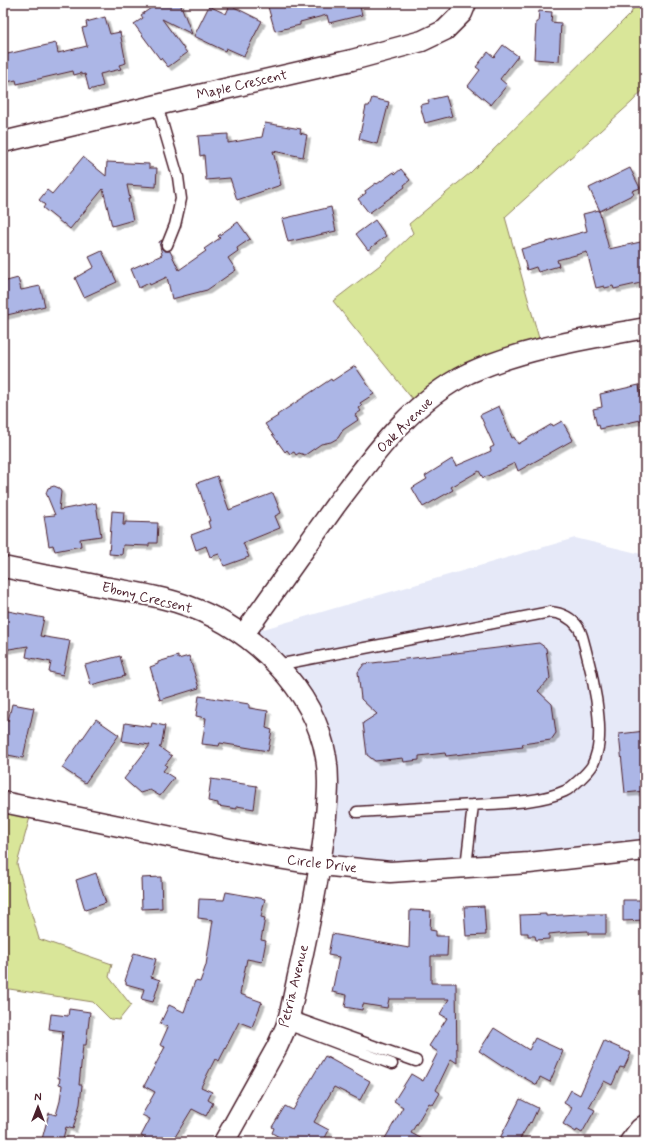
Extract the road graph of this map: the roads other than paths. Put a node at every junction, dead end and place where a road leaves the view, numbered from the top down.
1 (466, 3) edge
2 (157, 105) junction
3 (3, 142) edge
4 (166, 245) dead end
5 (645, 328) edge
6 (3, 567) edge
7 (244, 634) junction
8 (277, 665) junction
9 (3, 802) edge
10 (473, 805) junction
11 (357, 812) dead end
12 (645, 850) edge
13 (321, 865) junction
14 (466, 867) junction
15 (288, 1020) junction
16 (416, 1061) dead end
17 (392, 1064) dead end
18 (645, 1125) edge
19 (224, 1142) edge
20 (630, 1142) edge

1 - 2 street, Maple Crescent
2 - 3 street, Maple Crescent
2 - 4 lane
5 - 7 street, Oak Avenue
6 - 7 street, Ebony Crecsent
7 - 8 street, Ebony Crecsent
8 - 10 lane
8 - 13 street, Ebony Crecsent
9 - 13 street, Circle Drive
10 - 11 lane
10 - 14 lane
12 - 14 street, Circle Drive
13 - 14 street, Circle Drive
13 - 15 street, Petria Avenue
15 - 16 lane
15 - 17 lane
15 - 19 street, Petria Avenue
18 - 20 street

